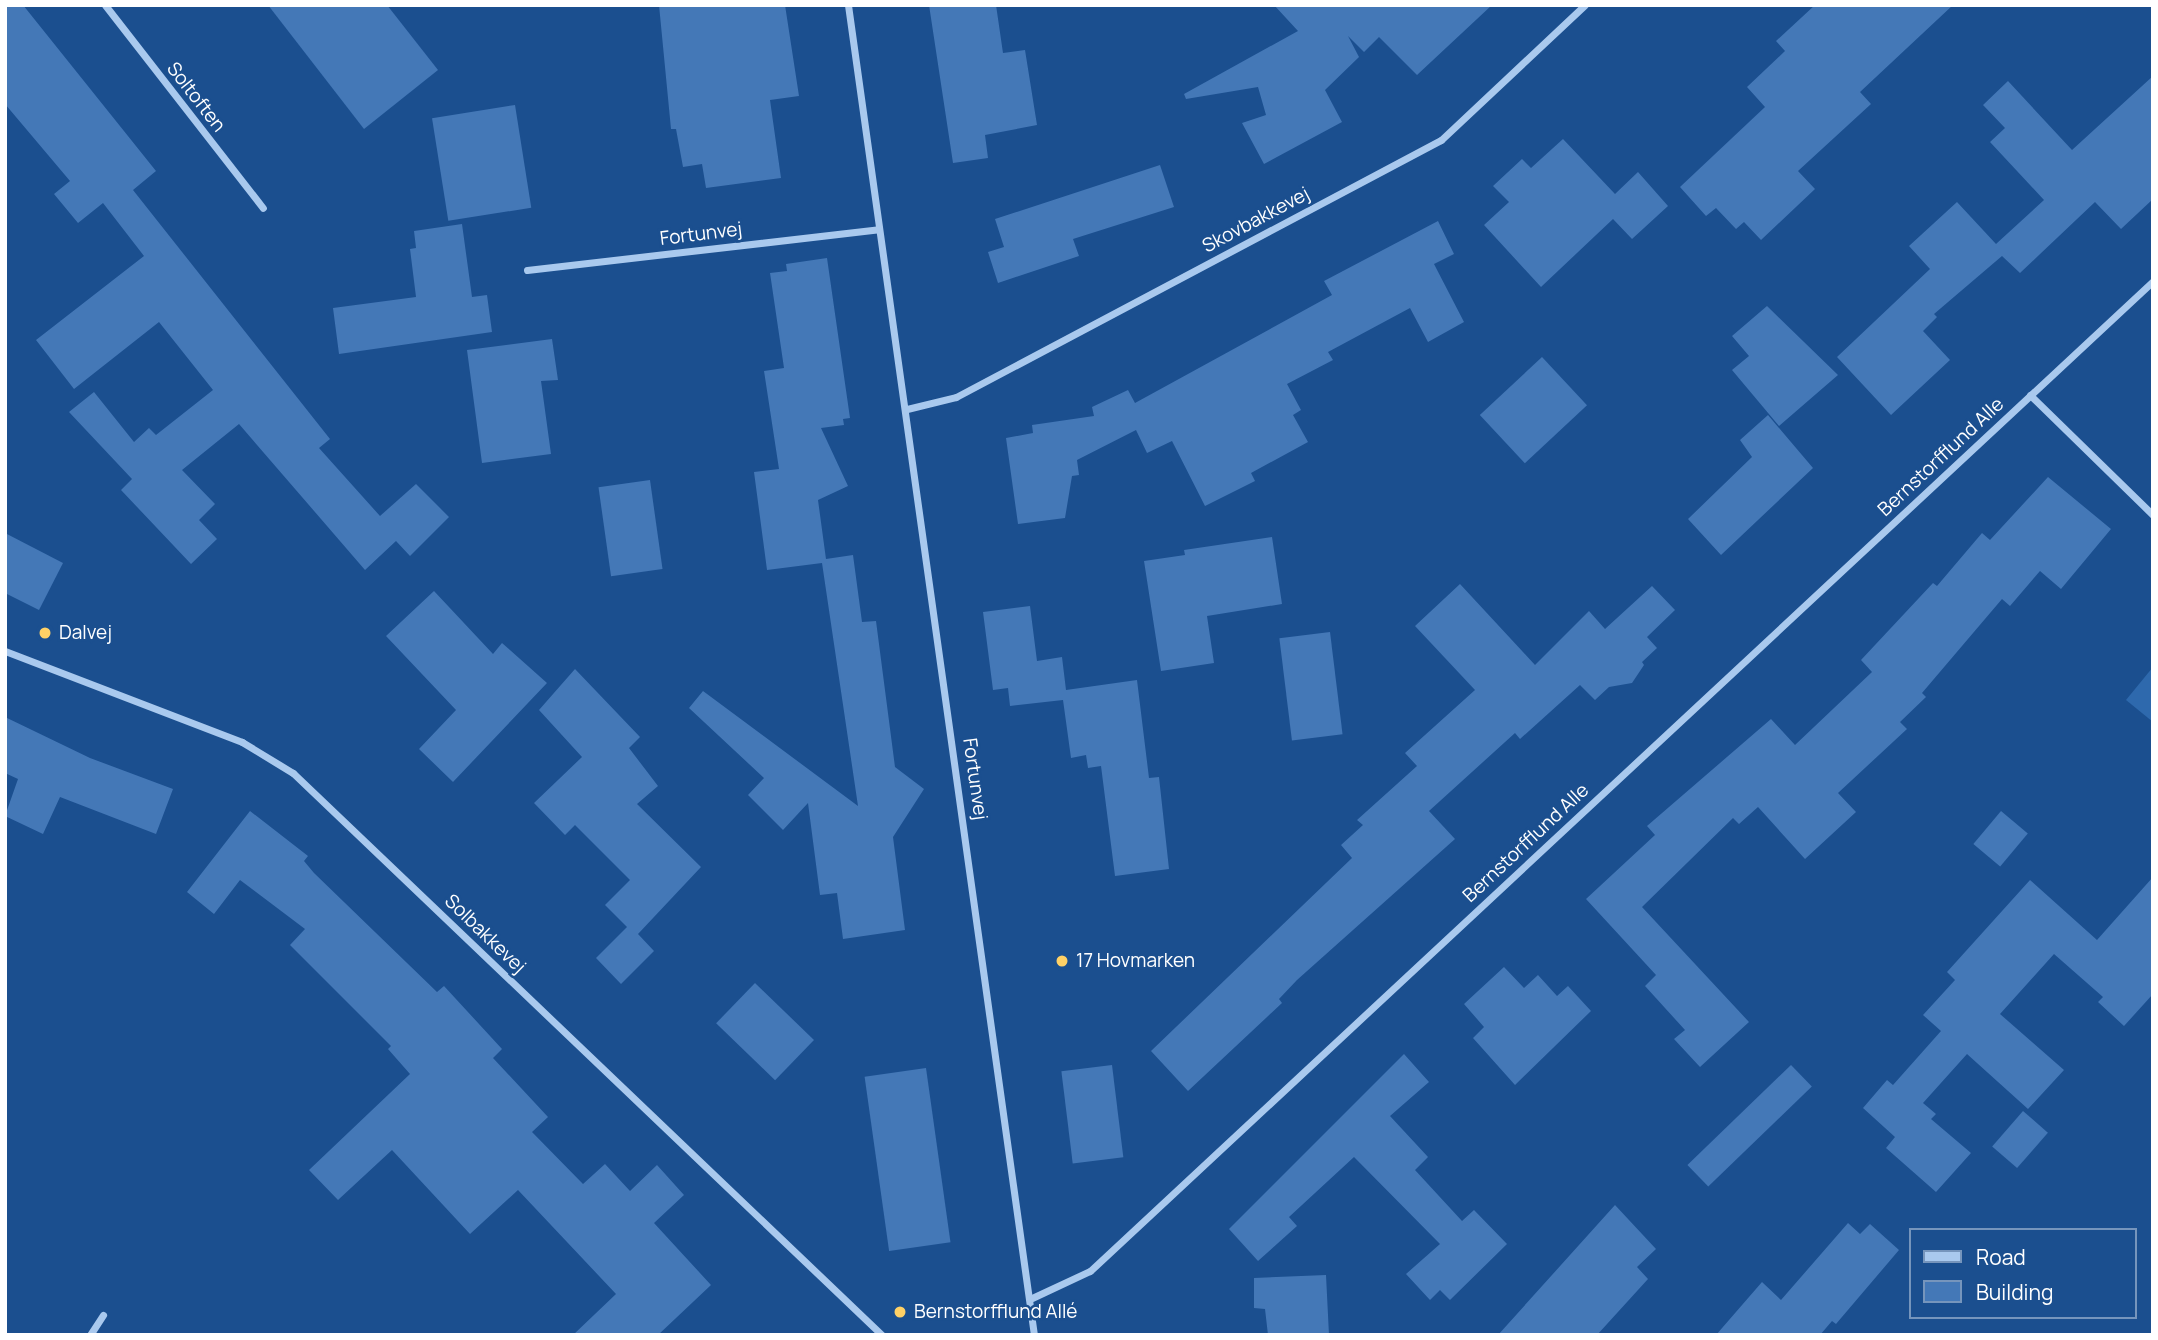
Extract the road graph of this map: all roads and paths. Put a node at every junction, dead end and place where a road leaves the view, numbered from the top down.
1 (105, 5) edge
2 (848, 5) edge
3 (1585, 5) edge
4 (263, 208) dead end
5 (879, 229) junction
6 (527, 270) dead end
7 (2153, 281) edge
8 (2031, 395) junction
9 (907, 409) junction
10 (2153, 515) edge
11 (5, 651) edge
12 (1032, 1297) junction
13 (103, 1314) dead end
14 (90, 1335) edge
15 (882, 1335) edge
16 (1034, 1335) edge

1 - 4 street, Soltoften
2 - 5 street, Fortunvej
3 - 9 street, Skovbakkevej
5 - 6 street, Fortunvej
5 - 9 street, Fortunvej
7 - 8 street, Bernstorfflund Alle
8 - 10 street, Bernstorfflund Alle
8 - 12 street, Bernstorfflund Alle
9 - 12 street, Fortunvej
11 - 15 street, Solbakkevej
12 - 16 street, Fortunvej
13 - 14 street

